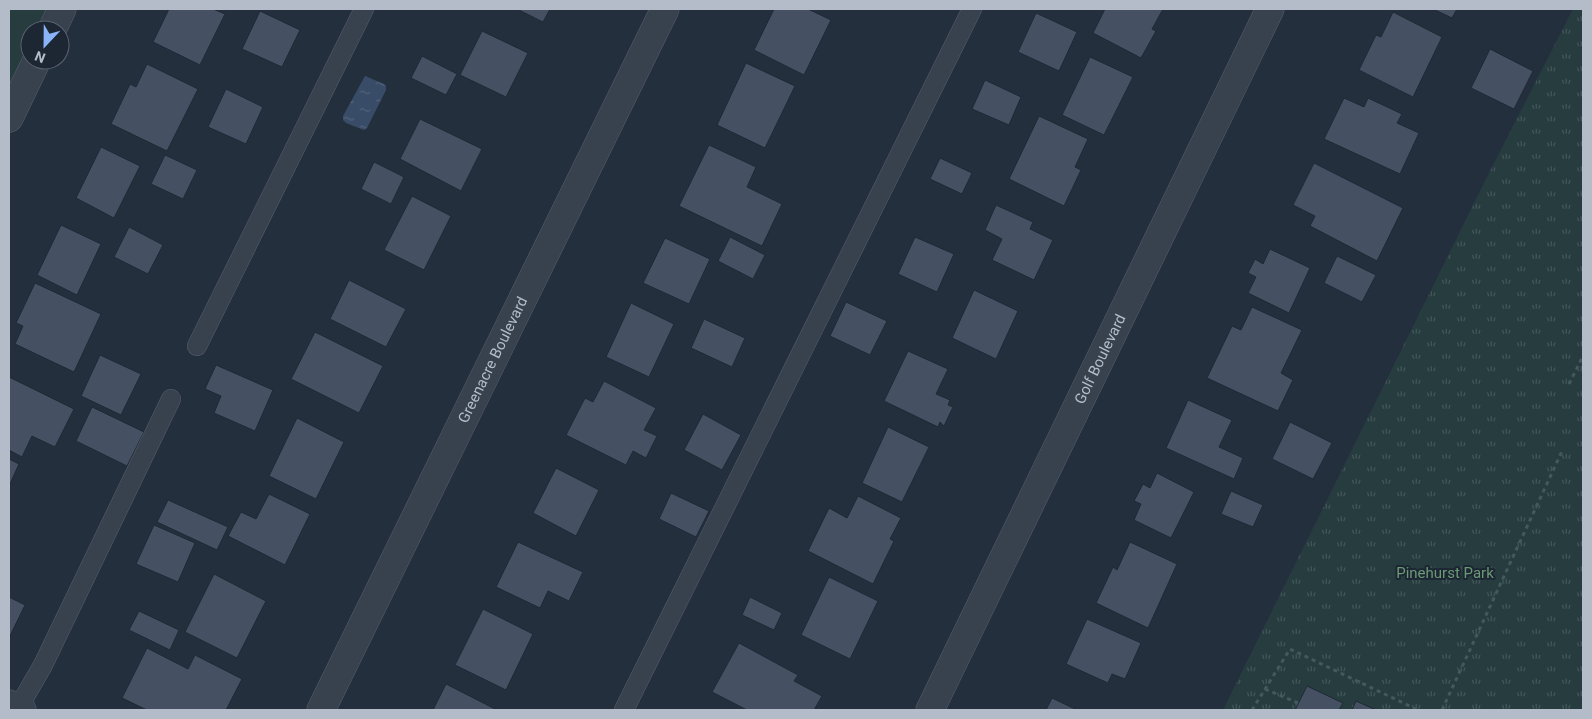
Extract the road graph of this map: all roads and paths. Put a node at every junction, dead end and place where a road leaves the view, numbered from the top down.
1 (364, 9) edge
2 (665, 9) edge
3 (972, 9) edge
4 (1270, 9) edge
5 (32, 70) edge
6 (9, 118) edge
7 (196, 346) dead end
8 (1583, 356) edge
9 (1569, 384) dead end
10 (171, 399) dead end
11 (1563, 449) dead end
12 (1265, 689) junction
13 (1298, 703) dead end
14 (16, 708) edge
15 (1416, 709) edge
16 (321, 710) edge
17 (624, 710) edge
18 (930, 710) edge
19 (1252, 710) edge
20 (1442, 710) edge

1 - 7 lane
2 - 16 street, Greenacre Boulevard
3 - 17 lane
4 - 18 street, Golf Boulevard
5 - 6 street
8 - 9 path
10 - 14 lane
11 - 20 path
12 - 13 path
12 - 15 path
12 - 19 path

